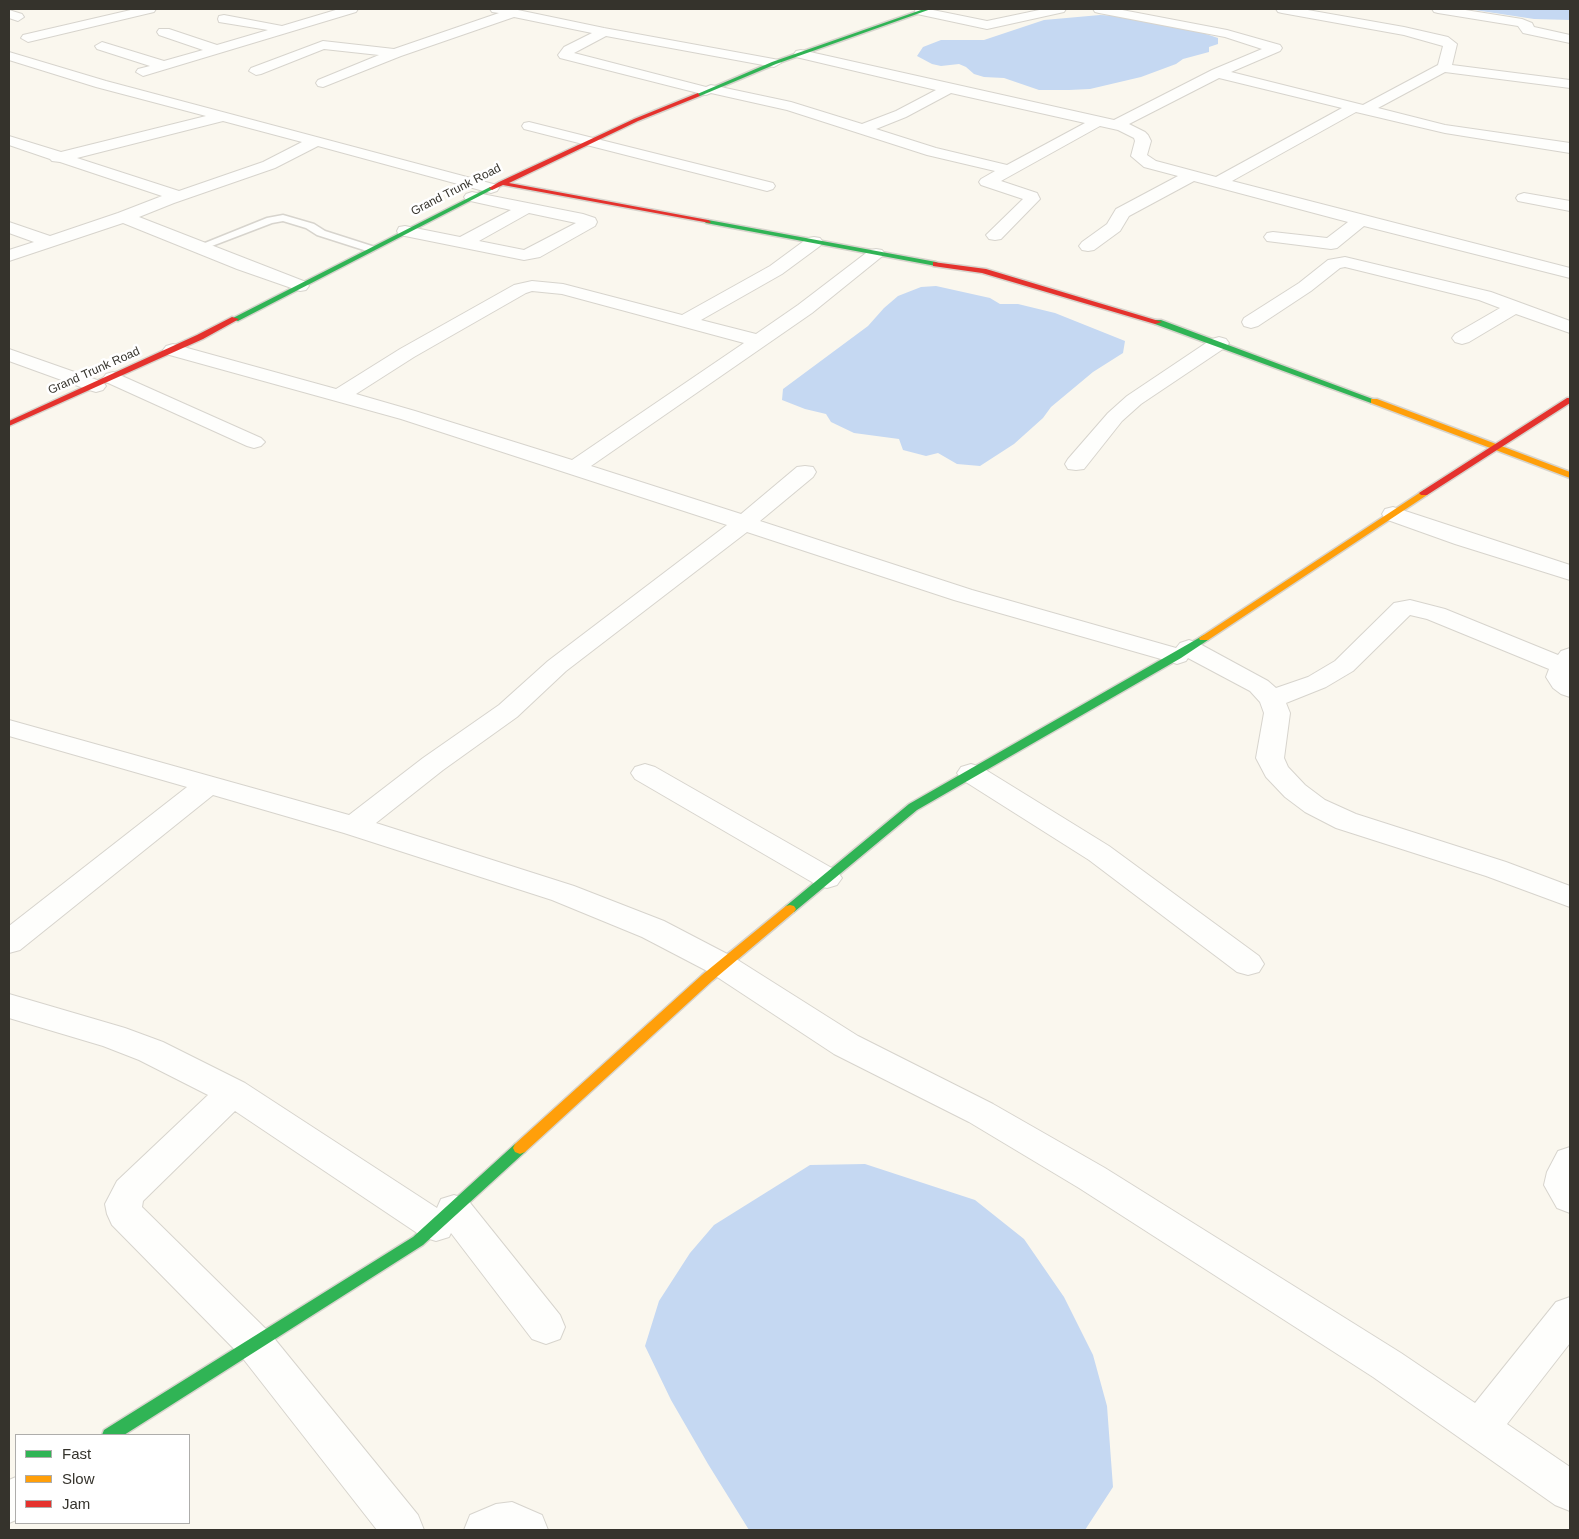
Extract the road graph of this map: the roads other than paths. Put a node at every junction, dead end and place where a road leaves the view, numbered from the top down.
1 (150, 9) edge
2 (352, 9) edge
3 (496, 9) edge
4 (1060, 9) edge
5 (1099, 9) edge
6 (1282, 9) edge
7 (1438, 9) edge
8 (924, 10) edge
9 (309, 11) dead end
10 (512, 13) junction
11 (328, 16) junction
12 (224, 19) dead end
13 (283, 30) junction
14 (164, 32) dead end
15 (604, 32) junction
16 (28, 38) dead end
17 (1570, 39) edge
18 (102, 46) dead end
19 (215, 49) junction
20 (170, 51) dead end
21 (396, 54) junction
22 (801, 54) junction
23 (189, 56) junction
24 (10, 57) edge
25 (774, 63) junction
26 (162, 65) junction
27 (1445, 65) junction
28 (256, 71) dead end
29 (143, 72) dead end
30 (1217, 73) junction
31 (323, 83) dead end
32 (1570, 84) edge
33 (948, 89) junction
34 (708, 90) junction
35 (1358, 108) junction
36 (223, 116) junction
37 (1099, 121) junction
38 (1116, 125) junction
39 (529, 126) dead end
40 (864, 129) junction
41 (9, 140) edge
42 (317, 141) junction
43 (586, 142) junction
44 (1570, 148) edge
45 (57, 158) junction
46 (1009, 170) junction
47 (1192, 175) junction
48 (1219, 182) junction
49 (496, 185) junction
50 (767, 186) dead end
51 (472, 197) junction
52 (174, 198) junction
53 (1524, 198) dead end
54 (595, 201) junction
55 (1570, 206) edge
56 (526, 208) junction
57 (572, 216) junction
58 (124, 217) junction
59 (1361, 220) junction
60 (9, 227) edge
61 (405, 231) junction
62 (994, 235) dead end
63 (1273, 236) dead end
64 (50, 242) junction
65 (814, 242) junction
66 (462, 243) junction
67 (1088, 246) dead end
68 (200, 247) junction
69 (371, 249) junction
70 (876, 254) junction
71 (9, 256) edge
72 (1570, 272) edge
73 (300, 286) junction
74 (1514, 307) junction
75 (685, 321) junction
76 (1251, 322) dead end
77 (1570, 327) edge
78 (1462, 338) dead end
79 (760, 341) junction
80 (1218, 343) junction
81 (173, 350) junction
82 (9, 355) edge
83 (104, 382) junction
84 (339, 396) junction
85 (1570, 400) edge
86 (9, 424) edge
87 (254, 442) dead end
88 (1493, 448) junction
89 (1076, 464) dead end
90 (575, 468) junction
91 (806, 472) dead end
92 (1570, 475) edge
93 (1393, 514) junction
94 (744, 523) junction
95 (1570, 573) edge
96 (1183, 652) junction
97 (1568, 670) edge
98 (1272, 699) junction
99 (9, 728) edge
100 (646, 773) dead end
101 (971, 773) junction
102 (209, 784) junction
103 (354, 826) junction
104 (828, 878) junction
105 (1570, 897) edge
106 (9, 942) edge
107 (1248, 964) dead end
108 (722, 965) junction
109 (9, 1006) edge
110 (233, 1092) junction
111 (1570, 1161) edge
112 (1570, 1198) edge
113 (445, 1218) junction
114 (1570, 1314) edge
115 (546, 1327) dead end
116 (255, 1344) junction
117 (1479, 1428) junction
118 (112, 1434) edge
119 (1570, 1491) edge
120 (403, 1530) edge
121 (485, 1530) edge
122 (527, 1530) edge

1 - 16 street
2 - 11 street
3 - 10 street
4 - 8 street
5 - 30 street
6 - 27 street
7 - 17 street
8 - 22 street, Grand Trunk Road
9 - 11 street
10 - 15 street
10 - 21 street
11 - 13 street
12 - 13 street
13 - 19 street
14 - 19 street
15 - 25 street
15 - 34 street
18 - 26 street
19 - 23 street
20 - 23 street
21 - 28 street
21 - 31 street
22 - 25 street, Grand Trunk Road
22 - 33 street
23 - 26 street
24 - 36 street
25 - 34 street, Grand Trunk Road
26 - 29 street
27 - 32 street
27 - 35 street
30 - 35 street
30 - 38 street
33 - 37 street
33 - 40 street
34 - 40 street
34 - 43 street, Grand Trunk Road
35 - 44 street
35 - 48 street
36 - 42 street
36 - 45 street
37 - 38 street
37 - 46 street
38 - 47 street
39 - 43 street
40 - 46 street
41 - 45 street
42 - 49 street
42 - 52 street
43 - 49 street, Grand Trunk Road
43 - 50 street
45 - 52 street
46 - 62 street
47 - 48 street
47 - 67 street
48 - 59 street
49 - 51 street, Grand Trunk Road
49 - 54 street
51 - 56 street
51 - 61 street, Grand Trunk Road
52 - 58 street
53 - 55 street
54 - 57 street
54 - 65 street
56 - 57 street
56 - 66 street
57 - 66 street
58 - 64 street
58 - 68 street
59 - 63 street
59 - 72 street
60 - 64 street
61 - 66 street
61 - 69 street, Grand Trunk Road
64 - 71 street
65 - 70 street
65 - 75 street
68 - 69 lane
68 - 73 street
69 - 73 street, Grand Trunk Road
70 - 79 street
70 - 80 street
73 - 81 street, Grand Trunk Road
74 - 76 street
74 - 77 street
74 - 78 street
75 - 79 street
75 - 84 street
79 - 90 street
80 - 88 street
80 - 89 street
81 - 83 street, Grand Trunk Road
81 - 84 street
82 - 83 street
83 - 86 street, Grand Trunk Road
83 - 87 street
84 - 90 street
85 - 88 street
88 - 92 street
88 - 93 street
90 - 94 street
91 - 94 street
93 - 95 street
93 - 96 street
94 - 96 street
94 - 103 street
96 - 98 street
96 - 101 street
97 - 98 street
98 - 105 street
99 - 102 street
100 - 104 street
101 - 104 street
101 - 107 street
102 - 103 street
102 - 106 street
103 - 108 street
104 - 108 street
108 - 113 street
108 - 117 street
109 - 110 street
110 - 113 street
110 - 116 street
111 - 112 street
113 - 115 street
113 - 116 street
114 - 117 street
116 - 118 street
116 - 120 street
117 - 119 street
121 - 122 street

